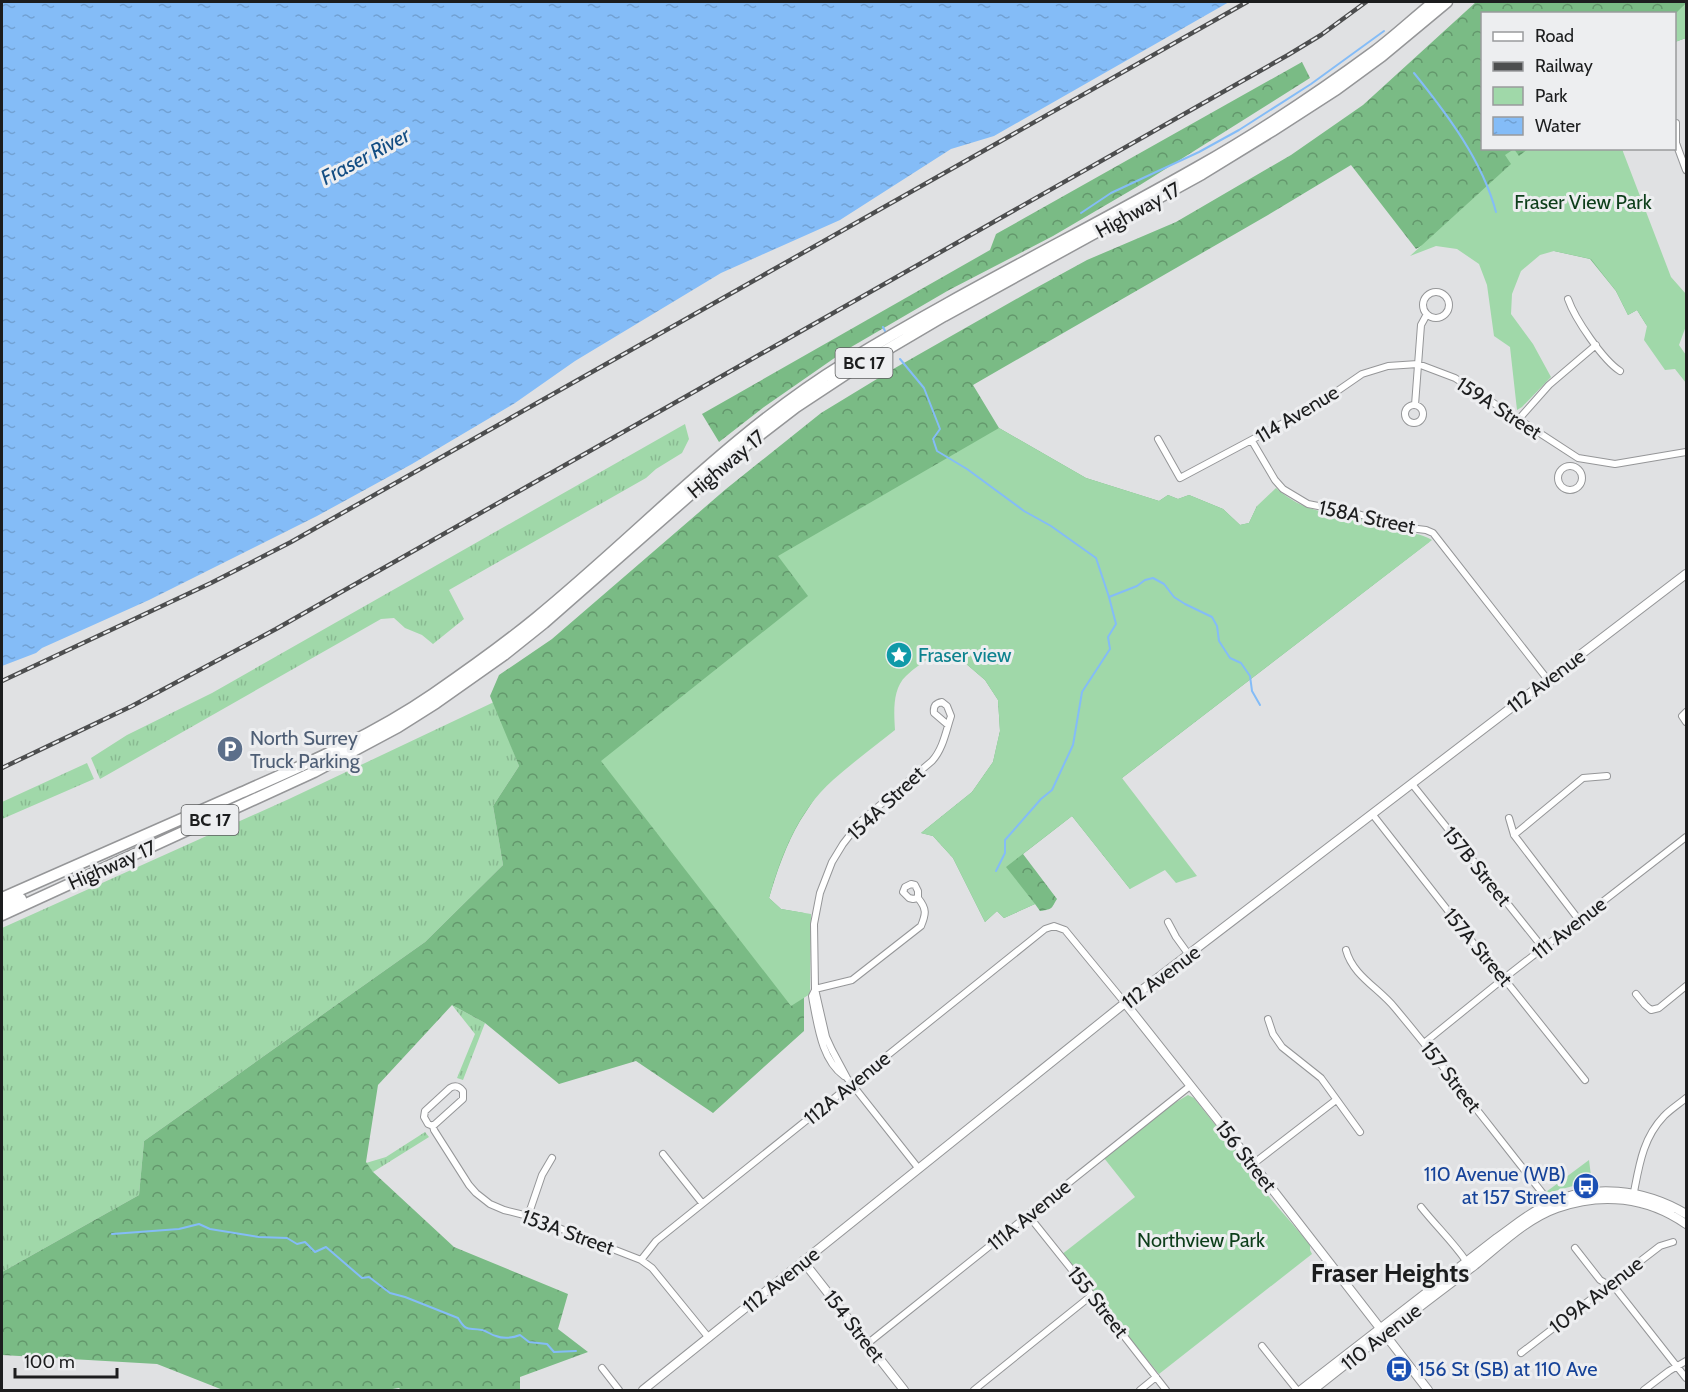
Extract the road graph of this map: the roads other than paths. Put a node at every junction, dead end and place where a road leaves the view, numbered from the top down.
1 (1434, 2) edge
2 (1447, 2) edge
3 (1676, 123) edge
4 (1686, 170) edge
5 (1568, 299) dead end
6 (1427, 314) junction
7 (1596, 345) junction
8 (1418, 364) junction
9 (1620, 371) dead end
10 (1415, 405) dead end
11 (1518, 420) junction
12 (1158, 439) dead end
13 (1252, 441) junction
14 (1686, 452) edge
15 (1578, 458) junction
16 (1573, 466) dead end
17 (1686, 574) edge
18 (1548, 680) junction
19 (1684, 714) edge
20 (1686, 722) edge
21 (948, 725) dead end
22 (1607, 776) dead end
23 (1412, 784) junction
24 (1373, 815) junction
25 (1509, 818) dead end
26 (1514, 835) junction
27 (1686, 837) edge
28 (105, 868) junction
29 (918, 898) dead end
30 (3, 899) edge
31 (2, 915) edge
32 (1579, 920) junction
33 (1168, 922) dead end
34 (1059, 927) joint
35 (1543, 948) junction
36 (1346, 950) dead end
37 (1189, 955) junction
38 (1503, 979) junction
39 (1686, 986) edge
40 (815, 989) junction
41 (1636, 994) dead end
42 (1125, 1003) junction
43 (1268, 1019) dead end
44 (1424, 1043) junction
45 (1585, 1080) dead end
46 (850, 1081) junction
47 (1190, 1086) junction
48 (1686, 1098) edge
49 (1336, 1100) junction
50 (433, 1126) junction
51 (1360, 1132) dead end
52 (663, 1154) dead end
53 (552, 1158) dead end
54 (1253, 1164) junction
55 (918, 1169) junction
56 (1633, 1197) junction
57 (702, 1203) junction
58 (1421, 1207) dead end
59 (1549, 1207) junction
60 (1686, 1214) edge
61 (1028, 1215) junction
62 (528, 1216) junction
63 (1686, 1224) edge
64 (1673, 1242) dead end
65 (1575, 1248) dead end
66 (641, 1260) junction
67 (803, 1261) junction
68 (1466, 1261) junction
69 (1610, 1285) junction
70 (1436, 1294) junction
71 (1092, 1295) junction
72 (1381, 1331) junction
73 (709, 1338) junction
74 (867, 1344) junction
75 (1262, 1346) dead end
76 (1521, 1353) dead end
77 (1686, 1361) edge
78 (1677, 1366) junction
79 (602, 1368) dead end
80 (1156, 1377) junction
81 (1686, 1378) edge
82 (620, 1390) edge
83 (643, 1390) edge
84 (904, 1390) edge
85 (974, 1390) edge
86 (1140, 1390) edge
87 (1166, 1390) edge
88 (1299, 1390) edge
89 (1313, 1390) edge
90 (1428, 1390) edge
91 (1644, 1390) edge

1 - 30 highway, Highway 17 / BC 17
2 - 28 highway, Highway 17 / BC 17
3 - 4 street
5 - 7 street
6 - 6 street
6 - 8 street
7 - 9 street
7 - 11 street
8 - 10 street
8 - 11 street, 159A Street
8 - 13 street, 114 Avenue
11 - 15 street, 159A Street
12 - 13 street, 114 Avenue
13 - 18 street, 158A Street
14 - 15 street, 159A Street
15 - 16 street
17 - 18 street, 112 Avenue
18 - 23 street, 112 Avenue
19 - 20 street
21 - 40 street, 154A Street
22 - 26 street
23 - 24 street, 112 Avenue
23 - 35 street, 157B Street
24 - 37 street, 112 Avenue
24 - 38 street, 157A Street
25 - 26 street
26 - 32 street
27 - 32 street, 111 Avenue
28 - 30 highway
28 - 31 highway, Highway 17 / BC 17
29 - 40 street
32 - 35 street, 111 Avenue
33 - 37 street
34 - 42 street, 156 Street
34 - 46 street, 112A Avenue
35 - 38 street, 111 Avenue
36 - 44 street, 157 Street
37 - 42 street, 112 Avenue
38 - 44 street, 111 Avenue
38 - 45 street, 157A Street
39 - 41 street
40 - 46 street, 154A Street
42 - 47 street, 156 Street
42 - 55 street, 112 Avenue
43 - 49 street
44 - 59 street, 157 Street
46 - 55 street, 154A Street
46 - 57 street, 112A Avenue
47 - 54 street, 156 Street
47 - 61 street, 111A Avenue
48 - 56 street
49 - 51 street
49 - 54 street
50 - 50 street, 153A Street
50 - 62 street, 153A Street
52 - 57 street
53 - 62 street
54 - 72 street, 156 Street
55 - 67 street, 112 Avenue
56 - 59 street, 110 Avenue
56 - 60 street
56 - 63 street
57 - 66 street, 112A Avenue
58 - 68 street
59 - 68 street, 110 Avenue
59 - 70 street, 110 Avenue
61 - 71 street, 155 Street
61 - 74 street, 111A Avenue
62 - 66 street, 153A Street
64 - 69 street, 109A Avenue
65 - 69 street
66 - 73 street, 153A Street
67 - 73 street, 112 Avenue
67 - 74 street, 154 Street
68 - 70 street
68 - 72 street, 110 Avenue
69 - 76 street, 109A Avenue
69 - 78 street
70 - 72 street, 110 Avenue
71 - 80 street, 155 Street
71 - 85 street
72 - 88 street, 110 Avenue
72 - 89 street, 110 Avenue
72 - 90 street, 156 Street
73 - 83 street, 112 Avenue
74 - 84 street, 154 Street
75 - 88 street
77 - 78 street
78 - 81 street
78 - 91 street
79 - 82 street
80 - 86 street
80 - 87 street, 155 Street

